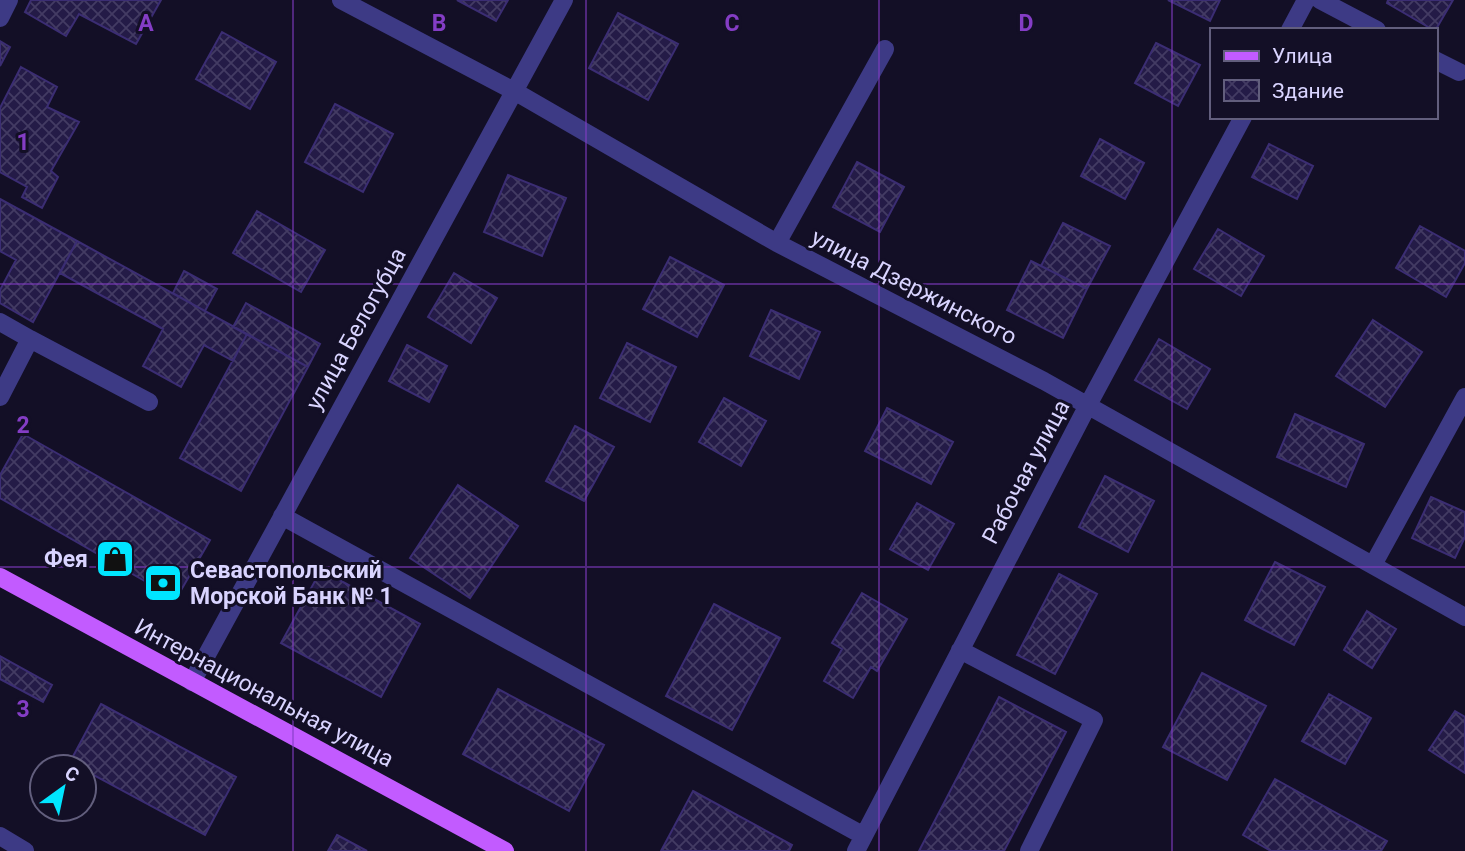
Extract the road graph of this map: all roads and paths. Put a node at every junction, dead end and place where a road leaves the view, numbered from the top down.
1 (9, 0) edge
2 (341, 0) edge
3 (564, 0) edge
4 (1306, 0) edge
5 (1320, 0) edge
6 (0, 18) edge
7 (1291, 28) edge
8 (1373, 28) edge
9 (885, 49) dead end
10 (1437, 61) edge
11 (1459, 72) dead end
12 (514, 91) junction
13 (1242, 119) edge
14 (777, 243) junction
15 (0, 322) edge
16 (30, 339) junction
17 (0, 397) edge
18 (1465, 397) edge
19 (149, 402) dead end
20 (1088, 405) junction
21 (282, 516) junction
22 (1373, 565) junction
23 (0, 577) edge
24 (1465, 617) edge
25 (960, 650) junction
26 (192, 682) junction
27 (0, 836) edge
28 (860, 844) edge
29 (25, 851) edge
30 (505, 851) edge
31 (1028, 851) edge

1 - 6 street
2 - 12 street, улица Дзержинского
3 - 12 street, улица Белогубца
4 - 7 street
5 - 8 street
9 - 14 street
10 - 11 street
12 - 14 street, улица Дзержинского
12 - 21 street, улица Белогубца
13 - 20 street, Рабочая улица
14 - 20 street, улица Дзержинского
15 - 16 street
16 - 17 street
16 - 19 street
18 - 22 street
20 - 22 street, улица Дзержинского
20 - 25 street, Рабочая улица
21 - 26 street, улица Белогубца
21 - 28 street
22 - 24 street, улица Дзержинского
23 - 26 main road, Интернациональная улица
25 - 28 street, Рабочая улица
25 - 31 street
26 - 30 main road, Интернациональная улица
27 - 29 street

